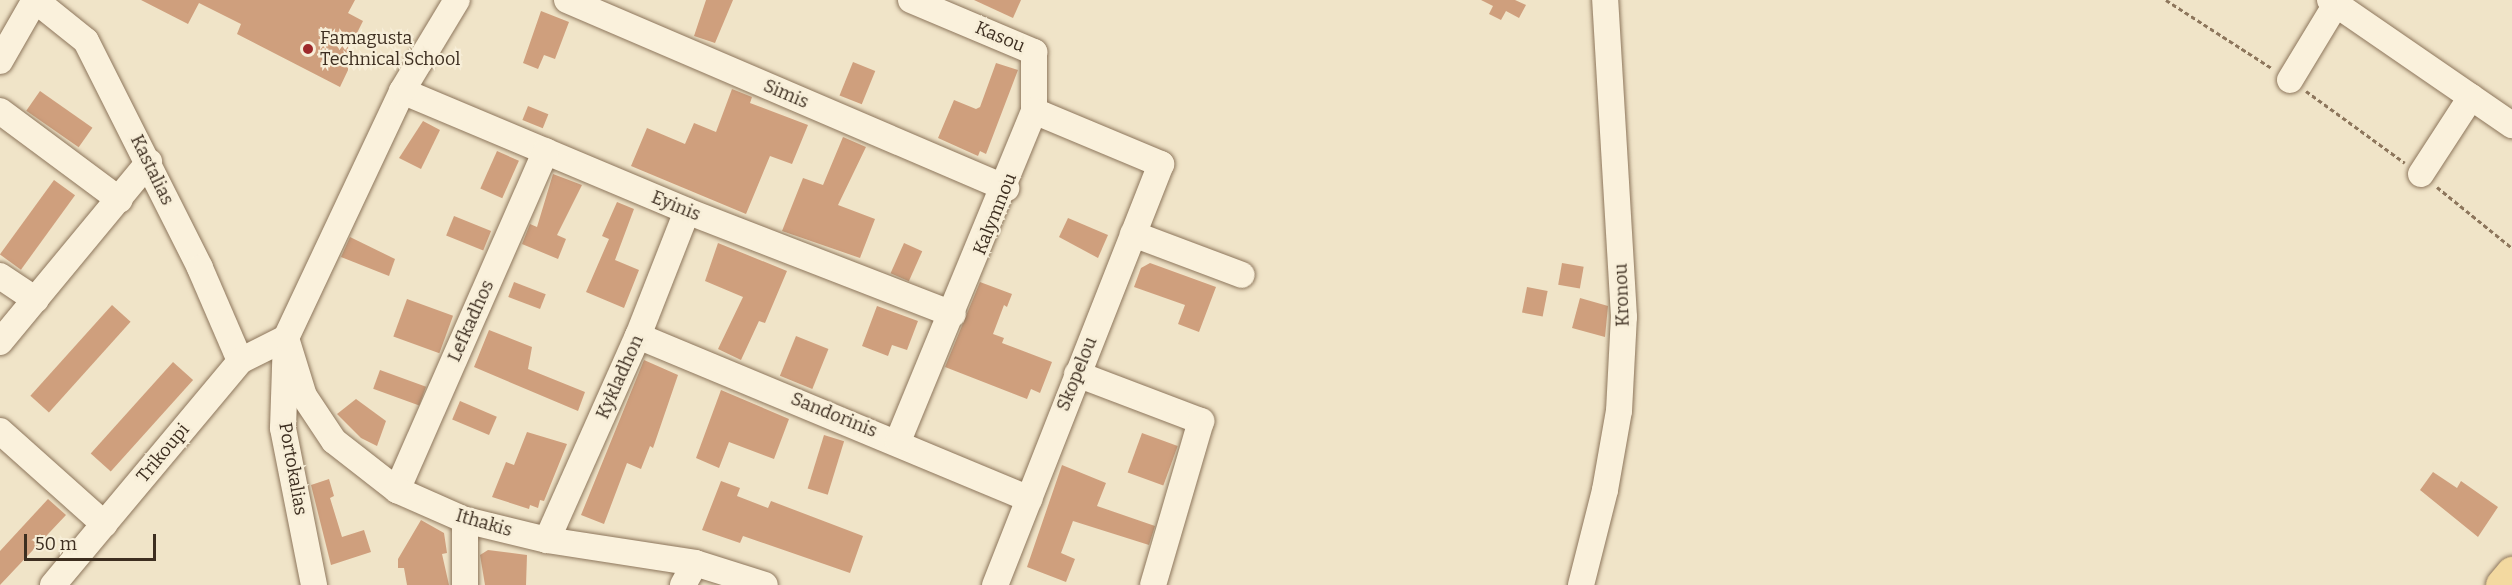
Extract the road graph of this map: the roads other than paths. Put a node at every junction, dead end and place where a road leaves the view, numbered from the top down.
1 (35, 0) edge
2 (457, 0) edge
3 (567, 0) edge
4 (911, 0) edge
5 (1605, 0) edge
6 (2333, 2) edge
7 (611, 9) edge
8 (0, 61) edge
9 (2290, 80) road end
10 (402, 91) junction
11 (2470, 97) junction
12 (0, 111) edge
13 (1034, 111) junction
14 (2512, 125) edge
15 (546, 151) junction
16 (148, 162) junction
17 (2421, 174) road end
18 (1006, 188) junction
19 (120, 200) junction
20 (687, 211) junction
21 (1133, 234) junction
22 (1242, 275) dead end
23 (0, 276) edge
24 (36, 300) junction
25 (953, 314) junction
26 (639, 336) junction
27 (285, 338) junction
28 (0, 342) edge
29 (240, 361) junction
30 (1077, 374) junction
31 (0, 431) edge
32 (898, 441) junction
33 (397, 490) junction
34 (1029, 499) junction
35 (465, 520) junction
36 (104, 524) junction
37 (547, 540) junction
38 (2512, 573) edge
39 (689, 574) edge
40 (53, 585) edge
41 (314, 585) edge
42 (465, 585) edge
43 (765, 585) edge
44 (995, 585) edge
45 (1153, 585) edge
46 (1581, 585) edge
47 (2502, 585) edge

1 - 8 street
1 - 16 street, Kastalias
2 - 10 street
3 - 7 street, Simis
4 - 13 street, Kasou
5 - 46 street, Kronou
6 - 9 street
6 - 11 street
7 - 18 street, Simis
10 - 15 street, Eyinis
10 - 27 street, Portokalias
11 - 14 street
11 - 17 street
12 - 19 street
13 - 18 street, Kalymnou
13 - 21 street, Skopelou
15 - 20 street, Eyinis
15 - 33 street, Lefkadhos
16 - 19 street
16 - 29 street, Kastalias
18 - 25 street, Kalymnou
19 - 24 street
20 - 25 street, Eyinis
20 - 26 street, Kykladhon
21 - 22 street
21 - 30 street, Skopelou
23 - 24 street
24 - 28 street
25 - 32 street, Kalymnou
26 - 32 street, Sandorinis
26 - 37 street, Kykladhon
27 - 29 street, Trikoupi
27 - 33 street, Ithakis
27 - 41 street, Portokalias
29 - 36 street, Trikoupi
30 - 34 street, Skopelou
30 - 45 street
31 - 36 street
32 - 34 street, Sandorinis
33 - 35 street, Ithakis
34 - 44 street, Skopelou
35 - 37 street, Ithakis
35 - 42 street
36 - 40 street, Trikoupi
37 - 39 street, Ithakis
38 - 47 main road
39 - 43 street, Ithakis

